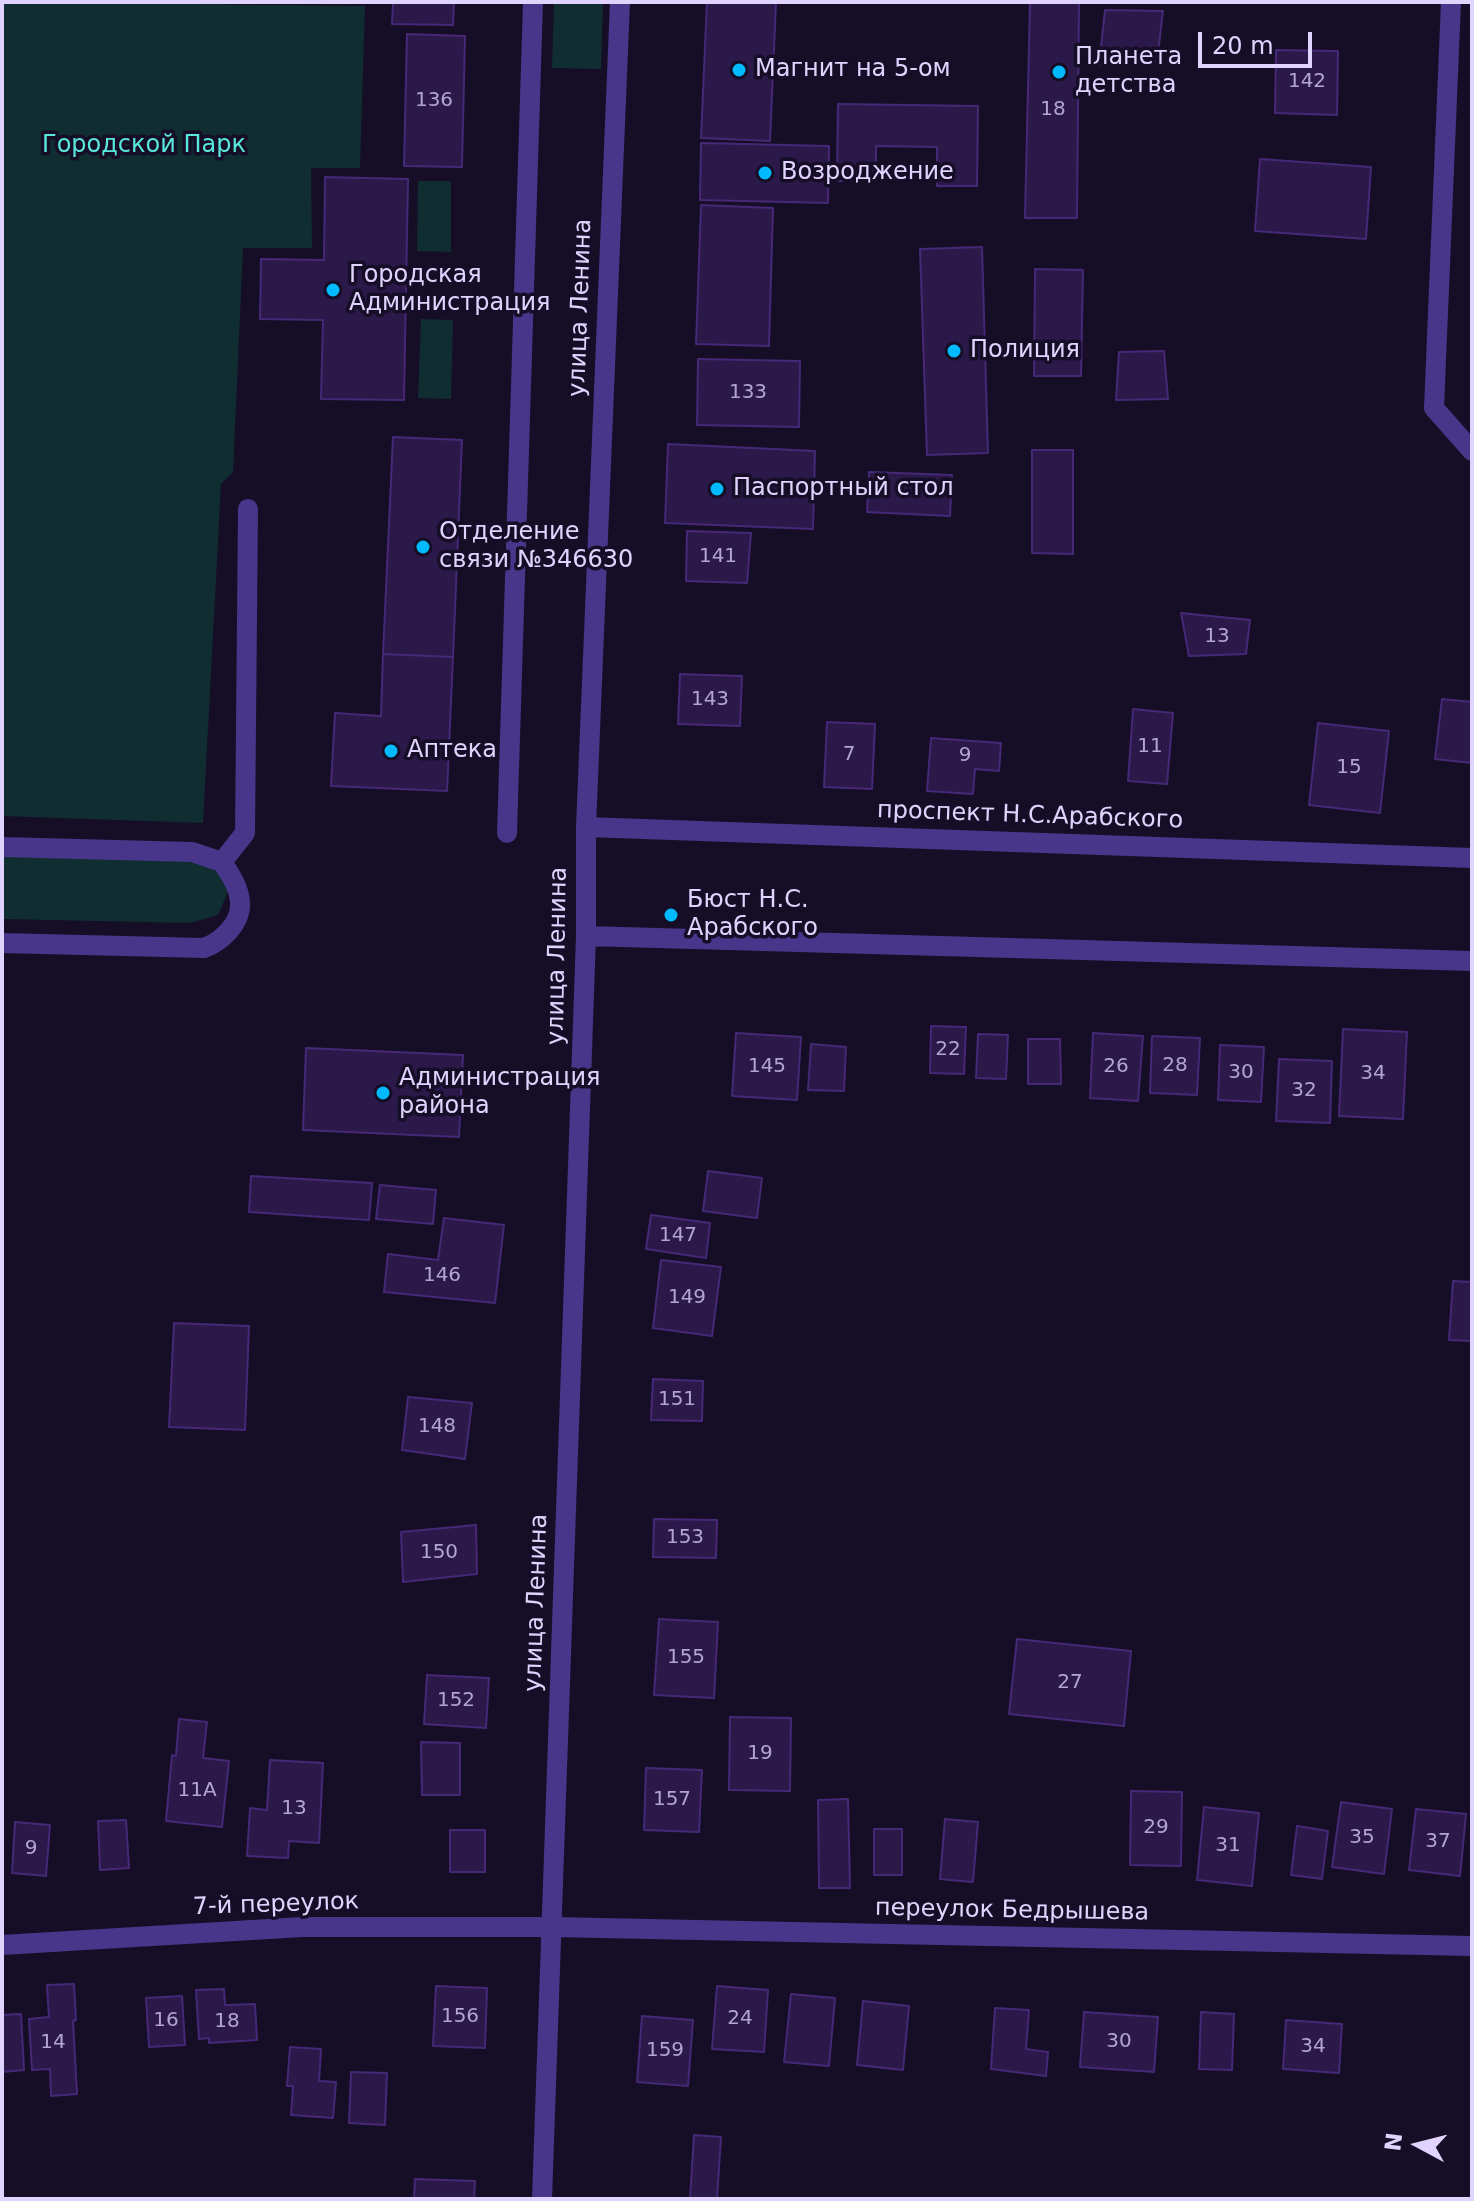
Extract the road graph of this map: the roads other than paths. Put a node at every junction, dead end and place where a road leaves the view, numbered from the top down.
1 (533, 2) edge
2 (620, 2) edge
3 (1451, 2) edge
4 (1472, 451) edge
5 (248, 509) dead end
6 (586, 827) junction
7 (507, 833) dead end
8 (2, 847) edge
9 (1472, 858) edge
10 (222, 862) junction
11 (586, 936) junction
12 (2, 943) edge
13 (1472, 961) edge
14 (552, 1927) junction
15 (2, 1945) edge
16 (1472, 1946) edge
17 (542, 2199) edge

1 - 7 street
2 - 6 street, улица Ленина
3 - 4 street
5 - 10 street
6 - 9 street, проспект Н.С.Арабского
6 - 11 street, улица Ленина
8 - 10 street
10 - 12 street
11 - 13 street
11 - 14 street, улица Ленина
14 - 15 street, 7-й переулок
14 - 16 street, переулок Бедрышева
14 - 17 street, улица Ленина

